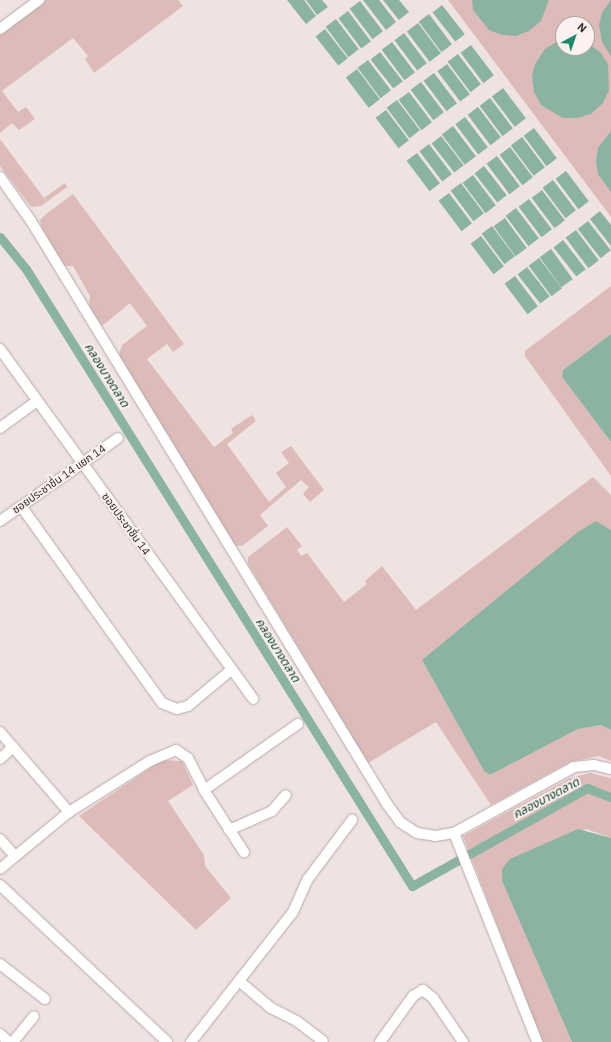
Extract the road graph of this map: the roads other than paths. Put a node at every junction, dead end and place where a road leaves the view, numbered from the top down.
1 (38, 0) edge
2 (0, 29) edge
3 (0, 177) edge
4 (0, 350) edge
5 (38, 402) junction
6 (0, 428) edge
7 (118, 438) dead end
8 (82, 463) junction
9 (21, 506) junction
10 (0, 521) edge
11 (232, 670) junction
12 (253, 699) dead end
13 (298, 724) dead end
14 (0, 732) edge
15 (13, 747) junction
16 (0, 759) edge
17 (611, 769) edge
18 (204, 790) junction
19 (286, 795) dead end
20 (69, 812) junction
21 (352, 820) dead end
22 (230, 830) junction
23 (454, 833) junction
24 (0, 839) edge
25 (244, 852) dead end
26 (15, 856) junction
27 (0, 869) edge
28 (0, 884) edge
29 (0, 964) edge
30 (239, 981) junction
31 (45, 999) dead end
32 (34, 1016) dead end
33 (0, 1034) edge
34 (323, 1041) dead end
35 (9, 1042) edge
36 (13, 1042) edge
37 (167, 1042) edge
38 (191, 1042) edge
39 (380, 1042) edge
40 (462, 1042) edge
41 (537, 1042) edge

1 - 2 street
3 - 23 street
4 - 5 street, ซอยประชาชื่น 14
5 - 6 street
5 - 8 street, ซอยประชาชื่น 14
7 - 8 street, ซอยประชาชื่น 14 แยก 14
8 - 9 street, ซอยประชาชื่น 14 แยก 14
8 - 11 street, ซอยประชาชื่น 14
9 - 10 street, ซอยประชาชื่น 14 แยก 14
9 - 11 street
11 - 12 street, ซอยประชาชื่น 14
13 - 18 street
14 - 15 street
15 - 16 street
15 - 20 street
17 - 23 street
18 - 20 street
18 - 22 street
19 - 22 street
20 - 26 street
21 - 30 street
22 - 25 street
23 - 41 street
24 - 26 street
26 - 27 street
28 - 37 street
29 - 31 street
30 - 34 street
30 - 38 street
32 - 36 street
33 - 35 street
39 - 40 street

